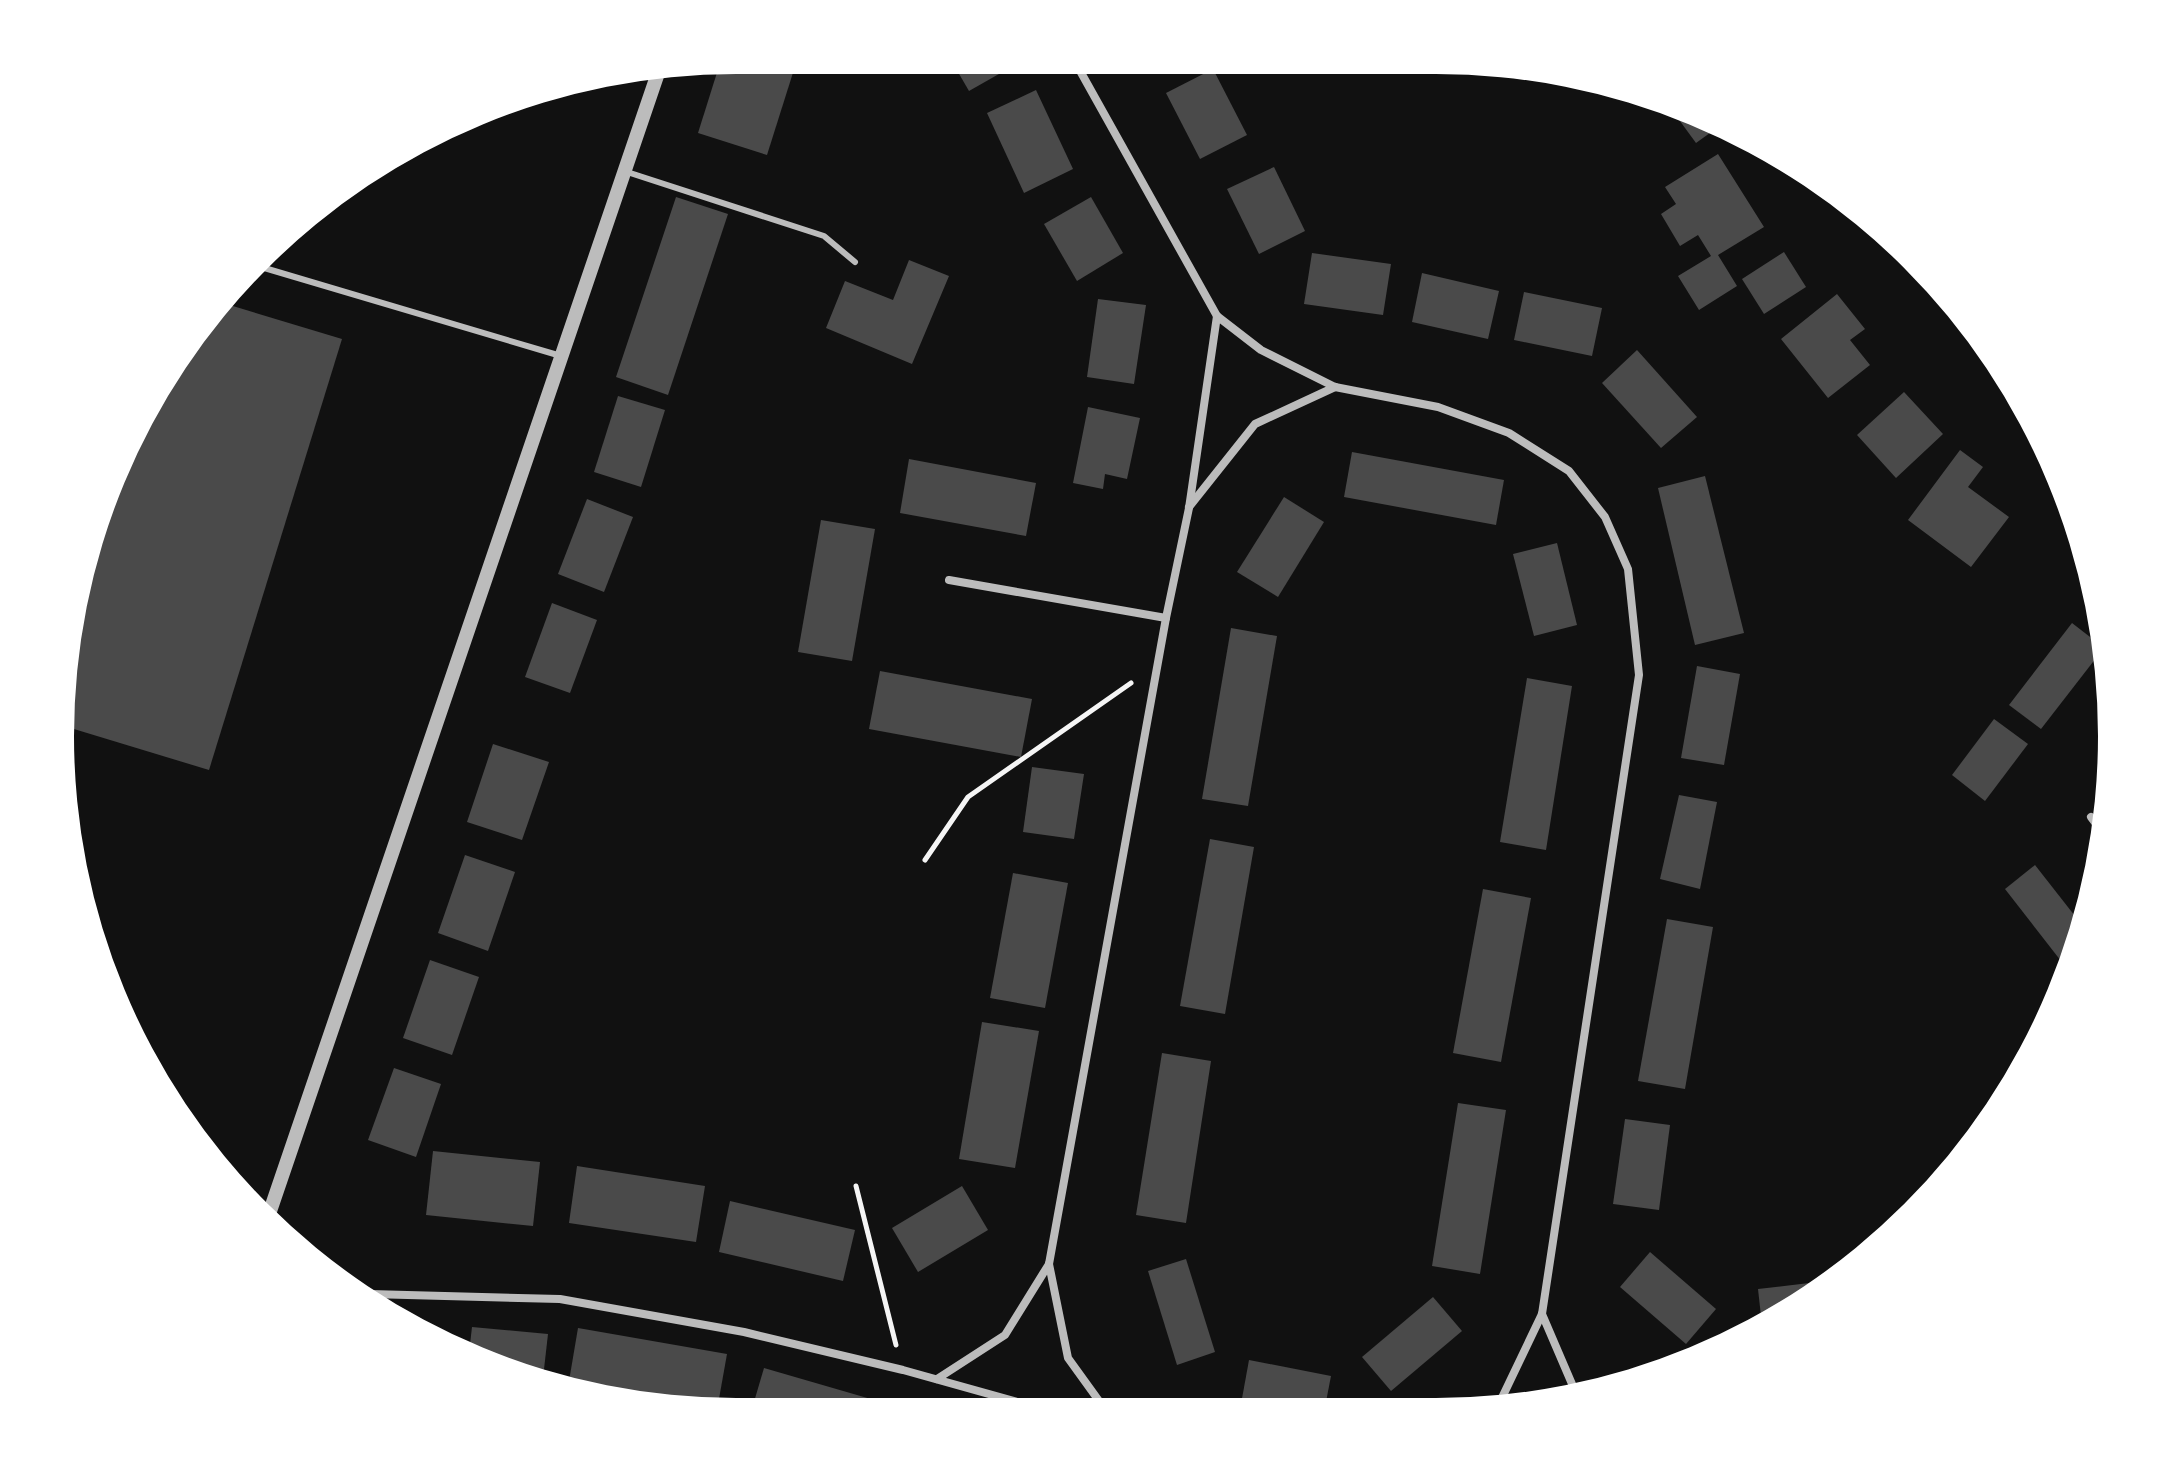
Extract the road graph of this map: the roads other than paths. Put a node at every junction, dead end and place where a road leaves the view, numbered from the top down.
1 (1082, 74) edge
2 (656, 79) edge
3 (624, 171) junction
4 (855, 262) dead end
5 (267, 269) edge
6 (1217, 316) junction
7 (561, 356) junction
8 (1335, 387) junction
9 (1189, 508) junction
10 (949, 580) dead end
11 (1166, 618) junction
12 (271, 1207) edge
13 (1049, 1264) junction
14 (381, 1294) edge
15 (1542, 1314) junction
16 (937, 1379) junction
17 (1572, 1383) edge
18 (1504, 1394) edge
19 (1004, 1398) edge
20 (1097, 1398) edge

1 - 6 street
2 - 3 street
3 - 4 lane
3 - 7 street
5 - 7 lane
6 - 8 street
6 - 9 street
7 - 12 street
8 - 9 street
8 - 15 street
9 - 11 street
10 - 11 street
11 - 13 street
13 - 16 street
13 - 20 street
14 - 16 street
15 - 17 street
15 - 18 street
16 - 19 street

